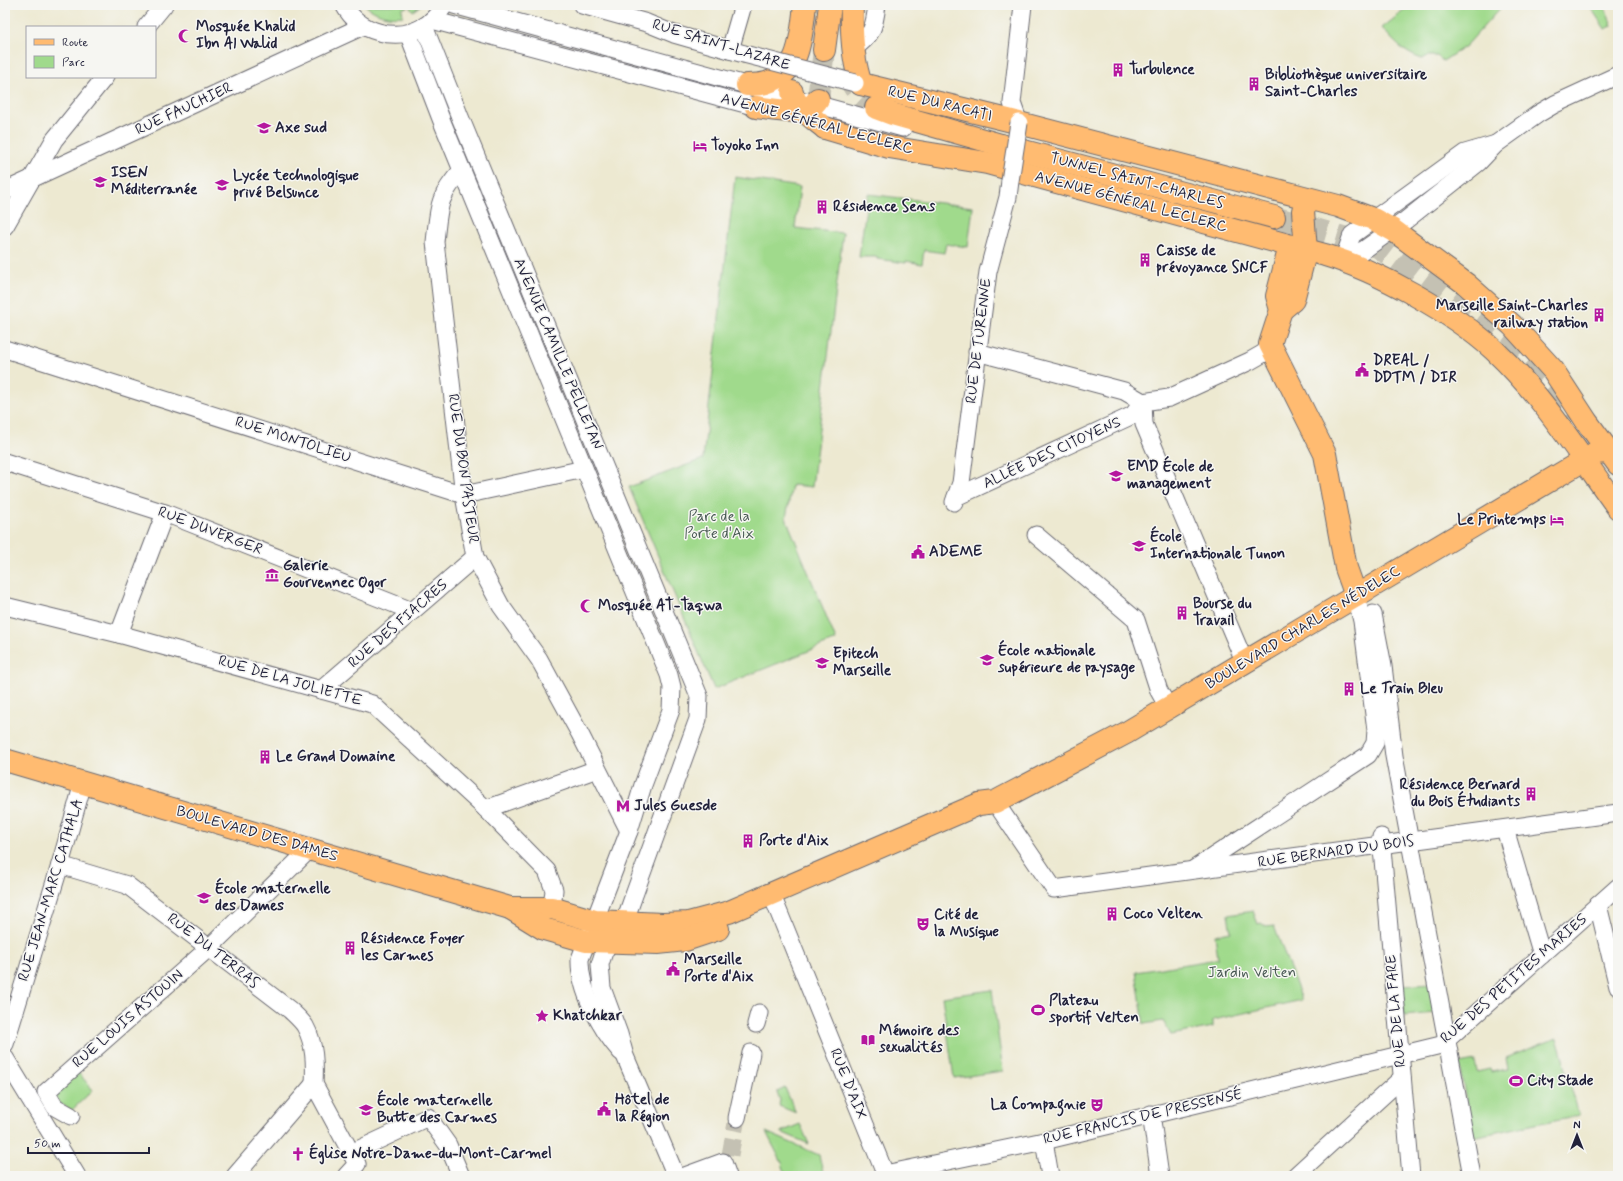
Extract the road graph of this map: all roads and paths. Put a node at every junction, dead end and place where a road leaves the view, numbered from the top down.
1 (164, 5) edge
2 (344, 5) edge
3 (445, 5) edge
4 (454, 5) edge
5 (582, 5) edge
6 (743, 5) edge
7 (805, 5) edge
8 (830, 5) edge
9 (852, 5) edge
10 (877, 5) edge
11 (1023, 5) edge
12 (428, 23) junction
13 (147, 26) edge
14 (363, 26) junction
15 (408, 33) junction
16 (853, 49) junction
17 (824, 50) tunnel mouth
18 (737, 52) junction
19 (1618, 75) edge
20 (104, 78) edge
21 (858, 83) junction
22 (747, 85) junction
23 (804, 101) junction
24 (756, 107) junction
25 (876, 108) tunnel mouth
26 (1018, 123) junction
27 (825, 128) junction
28 (1496, 144) junction
29 (1001, 145) junction
30 (462, 170) junction
31 (32, 178) junction
32 (5, 191) edge
33 (1306, 198) junction
34 (1274, 216) tunnel mouth
35 (1368, 223) junction
36 (5, 226) edge
37 (1393, 230) junction
38 (1298, 248) junction
39 (1343, 261) junction
40 (1270, 344) junction
41 (5, 349) edge
42 (977, 352) junction
43 (1143, 402) junction
44 (1613, 458) edge
45 (1583, 460) junction
46 (5, 462) edge
47 (584, 469) junction
48 (464, 495) junction
49 (955, 500) joint
50 (1618, 508) edge
51 (165, 513) junction
52 (1036, 535) dead end
53 (475, 557) junction
54 (1356, 596) junction
55 (5, 606) edge
56 (412, 611) junction
57 (1373, 614) dead end
58 (119, 634) junction
59 (1245, 663) junction
60 (321, 690) junction
61 (1168, 707) junction
62 (5, 760) edge
63 (598, 769) junction
64 (83, 782) junction
65 (995, 802) junction
66 (486, 809) junction
67 (1618, 813) edge
68 (1505, 829) junction
69 (629, 831) junction
70 (1382, 841) junction
71 (1410, 842) junction
72 (310, 849) junction
73 (60, 865) junction
74 (1190, 871) junction
75 (1618, 887) edge
76 (774, 899) junction
77 (1598, 905) junction
78 (510, 908) junction
79 (552, 908) junction
80 (594, 921) junction
81 (621, 923) junction
82 (586, 942) junction
83 (610, 942) junction
84 (210, 947) junction
85 (1542, 955) junction
86 (1618, 987) edge
87 (1447, 1040) junction
88 (5, 1044) edge
89 (751, 1053) dead end
90 (1400, 1055) junction
91 (625, 1056) junction
92 (7, 1064) edge
93 (1402, 1078) junction
94 (314, 1084) junction
95 (1151, 1114) junction
96 (71, 1116) dead end
97 (737, 1118) tunnel mouth
98 (1044, 1140) junction
99 (352, 1164) edge
100 (727, 1165) edge
101 (885, 1175) edge
102 (77, 1176) edge
103 (235, 1176) edge
104 (461, 1176) edge
105 (676, 1176) edge
106 (685, 1176) edge
107 (1050, 1176) edge
108 (1160, 1176) edge
109 (1295, 1176) edge
110 (1411, 1176) edge
111 (1472, 1176) edge

1 - 13 street
2 - 14 street
3 - 12 street
4 - 22 street, AVENUE GÉNÉRAL LECLERC
5 - 18 street, RUE SAINT-LAZARE
6 - 18 street
7 - 22 main road
8 - 17 main road
9 - 16 main road
10 - 16 street
11 - 26 street
12 - 15 street
12 - 24 street, AVENUE GÉNÉRAL LECLERC
12 - 81 street, AVENUE CAMILLE PELLETAN
14 - 15 street
14 - 31 street, RUE FAUCHIER
15 - 30 street, AVENUE CAMILLE PELLETAN
16 - 21 main road
18 - 21 street, RUE SAINT-LAZARE, bridge
19 - 28 street
20 - 31 street
21 - 26 main road, RUE DU RACATI
22 - 23 street, AVENUE GÉNÉRAL LECLERC
23 - 24 main road
23 - 27 main road
23 - 29 street, AVENUE GÉNÉRAL LECLERC
24 - 27 street, AVENUE GÉNÉRAL LECLERC
25 - 29 main road, TUNNEL SAINT-CHARLES
26 - 33 main road
26 - 42 street, RUE DE TURENNE, bridge
27 - 38 main road, AVENUE GÉNÉRAL LECLERC
28 - 35 street
28 - 37 street
29 - 34 main road, TUNNEL SAINT-CHARLES
30 - 47 street, AVENUE CAMILLE PELLETAN
30 - 48 street, RUE DU BON PASTEUR
31 - 32 street, RUE FAUCHIER
31 - 36 street
33 - 35 main road
33 - 38 main road
35 - 37 main road
35 - 39 street
37 - 39 street
37 - 44 main road
38 - 39 main road, AVENUE GÉNÉRAL LECLERC
38 - 40 main road
39 - 45 main road, AVENUE GÉNÉRAL LECLERC
40 - 43 street
40 - 54 main road
41 - 48 street, RUE MONTOLIEU
42 - 43 street
42 - 49 street, RUE DE TURENNE
43 - 49 street, ALLÉE DES CITOYENS
43 - 59 street
44 - 45 main road, BOULEVARD CHARLES NÉDELEC
45 - 50 main road, AVENUE GÉNÉRAL LECLERC
45 - 54 main road, BOULEVARD CHARLES NÉDELEC
46 - 51 street, RUE DUVERGER
47 - 48 street, RUE MONTOLIEU
47 - 69 street, AVENUE CAMILLE PELLETAN
48 - 53 street, RUE DU BON PASTEUR
51 - 56 street, RUE DUVERGER
51 - 58 street
52 - 61 street
53 - 56 street, RUE DES FIACRES
53 - 63 street, RUE DU BON PASTEUR
54 - 59 main road, BOULEVARD CHARLES NÉDELEC
54 - 74 street
55 - 58 street, RUE DE LA JOLIETTE
56 - 60 street, RUE DES FIACRES
57 - 71 street
58 - 60 street, RUE DE LA JOLIETTE
59 - 61 main road, BOULEVARD CHARLES NÉDELEC
60 - 66 street, RUE DE LA JOLIETTE
61 - 65 main road, BOULEVARD CHARLES NÉDELEC
62 - 64 main road, BOULEVARD DES DAMES
63 - 66 street
63 - 69 street, RUE DU BON PASTEUR
64 - 72 main road, BOULEVARD DES DAMES
64 - 73 street, RUE JEAN-MARC CATHALA
65 - 74 street, RUE BERNARD DU BOIS
65 - 76 main road, BOULEVARD CHARLES NÉDELEC
66 - 79 street, RUE DE LA JOLIETTE
67 - 68 street, RUE BERNARD DU BOIS
68 - 71 street, RUE BERNARD DU BOIS
68 - 85 street
69 - 80 street, AVENUE CAMILLE PELLETAN
70 - 71 street, RUE BERNARD DU BOIS
70 - 74 street, RUE BERNARD DU BOIS
70 - 90 street, RUE DE LA FARE
71 - 87 street
72 - 78 main road, BOULEVARD DES DAMES
72 - 84 street, RUE LOUIS ASTOUIN
73 - 84 street, RUE DU TERRAS
73 - 88 street, RUE JEAN-MARC CATHALA
75 - 77 street, RUE DES PETITES MARIES
76 - 81 main road, BOULEVARD DES DAMES
76 - 83 main road, BOULEVARD DES DAMES
76 - 101 street, RUE D'AIX
77 - 85 street, RUE DES PETITES MARIES
77 - 86 street
78 - 79 main road, BOULEVARD DES DAMES
78 - 82 main road, BOULEVARD DES DAMES
79 - 80 main road, BOULEVARD DES DAMES
80 - 81 main road, BOULEVARD DES DAMES
80 - 82 street, AVENUE CAMILLE PELLETAN
81 - 83 street, AVENUE CAMILLE PELLETAN
82 - 83 main road, BOULEVARD DES DAMES
82 - 91 street, AVENUE CAMILLE PELLETAN
83 - 91 street, AVENUE CAMILLE PELLETAN
84 - 94 street, RUE DU TERRAS
84 - 96 street, RUE LOUIS ASTOUIN
85 - 87 street, RUE DES PETITES MARIES
87 - 90 street, RUE DES PETITES MARIES
87 - 111 street
89 - 97 street
90 - 93 street, RUE DE LA FARE
90 - 95 street, RUE FRANCIS DE PRESSENSÉ
91 - 105 street
92 - 102 street
93 - 109 street
93 - 110 street, RUE DE LA FARE
94 - 99 street
94 - 103 street
95 - 98 street, RUE FRANCIS DE PRESSENSÉ
95 - 108 street
98 - 101 street, RUE FRANCIS DE PRESSENSÉ
98 - 107 street
99 - 104 street
100 - 106 street

